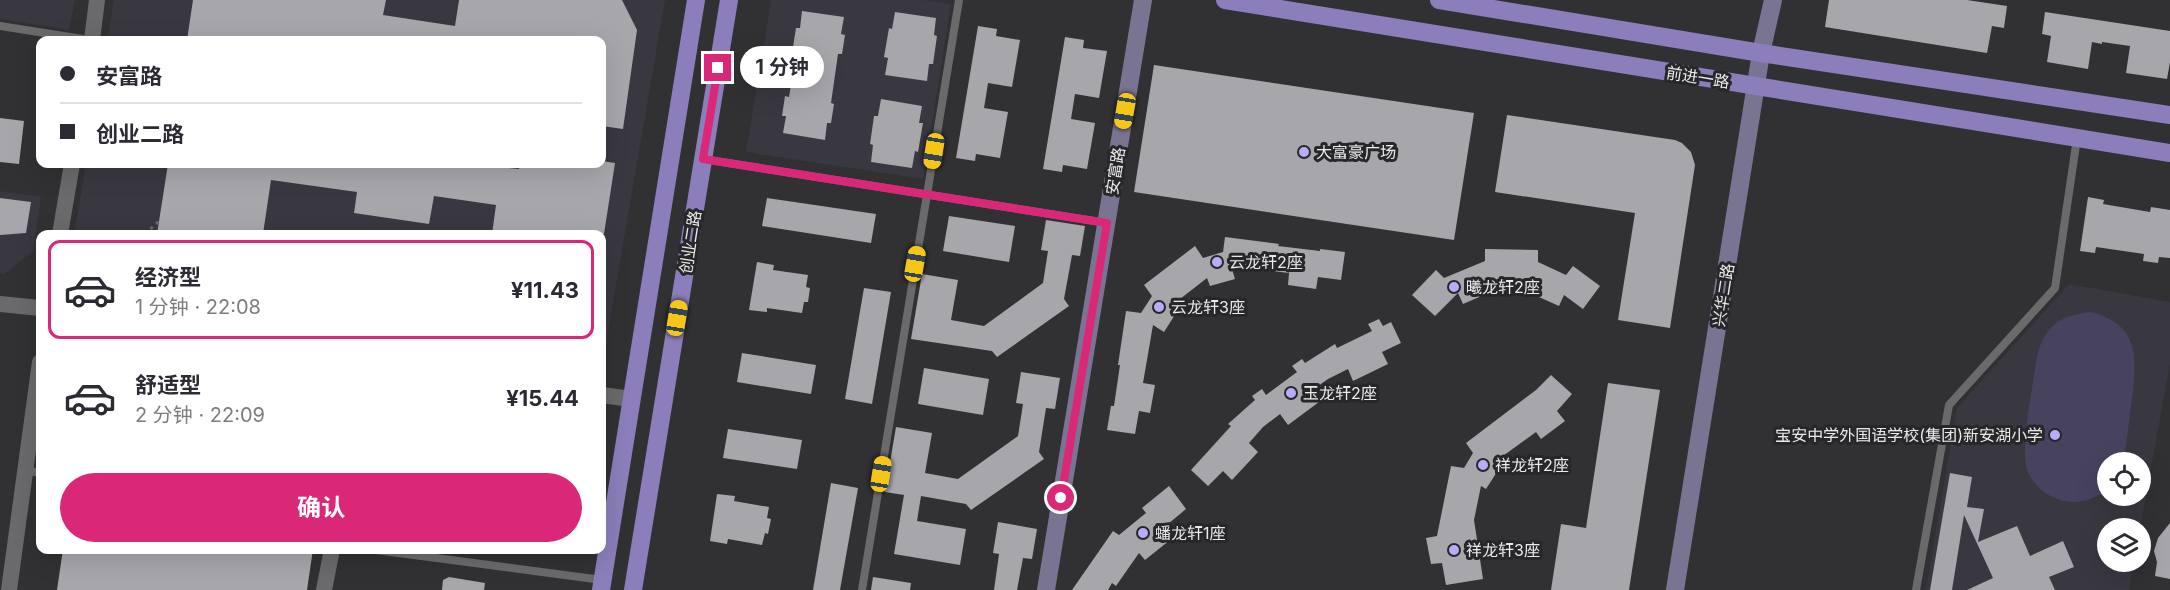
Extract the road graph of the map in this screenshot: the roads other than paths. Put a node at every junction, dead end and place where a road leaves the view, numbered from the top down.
1 (97, 0) edge
2 (696, 0) edge
3 (729, 0) edge
4 (959, 0) edge
5 (1143, 0) edge
6 (1225, 0) edge
7 (1443, 0) edge
8 (1773, 0) edge
9 (1497, 5) edge
10 (0, 26) edge
11 (64, 36) edge
12 (91, 36) edge
13 (1761, 53) junction
14 (1758, 86) junction
15 (2170, 115) edge
16 (2077, 138) junction
17 (2170, 153) edge
18 (703, 159) junction
19 (71, 168) edge
20 (927, 195) junction
21 (1107, 223) junction
22 (61, 230) edge
23 (0, 304) edge
24 (36, 308) edge
25 (606, 396) edge
26 (632, 399) junction
27 (36, 425) edge
28 (33, 472) edge
29 (331, 554) edge
30 (400, 554) edge
31 (601, 585) edge
32 (9, 590) edge
33 (324, 590) edge
34 (633, 590) edge
35 (862, 590) edge
36 (1046, 590) edge
37 (1675, 590) edge
38 (1916, 590) edge

1 - 12 street
2 - 26 main road, 创业二路
3 - 18 main road, 创业二路
4 - 20 lane
5 - 21 main road, 安富路
6 - 14 main road, 前进一路
7 - 9 main road, 前进一路
8 - 13 main road, 兴华二路
9 - 13 main road, 前进一路
10 - 11 lane
13 - 14 main road, 兴华二路
13 - 15 main road, 前进一路
14 - 16 main road, 前进一路
14 - 37 main road, 兴华二路
16 - 17 main road, 前进一路
16 - 38 lane
18 - 20 lane
18 - 34 main road, 创业二路
19 - 22 street
20 - 21 lane
20 - 35 lane
21 - 36 main road, 安富路
23 - 24 street
25 - 26 street
26 - 31 main road, 创业二路
27 - 28 street
28 - 32 street
29 - 33 street
30 - 31 lane

